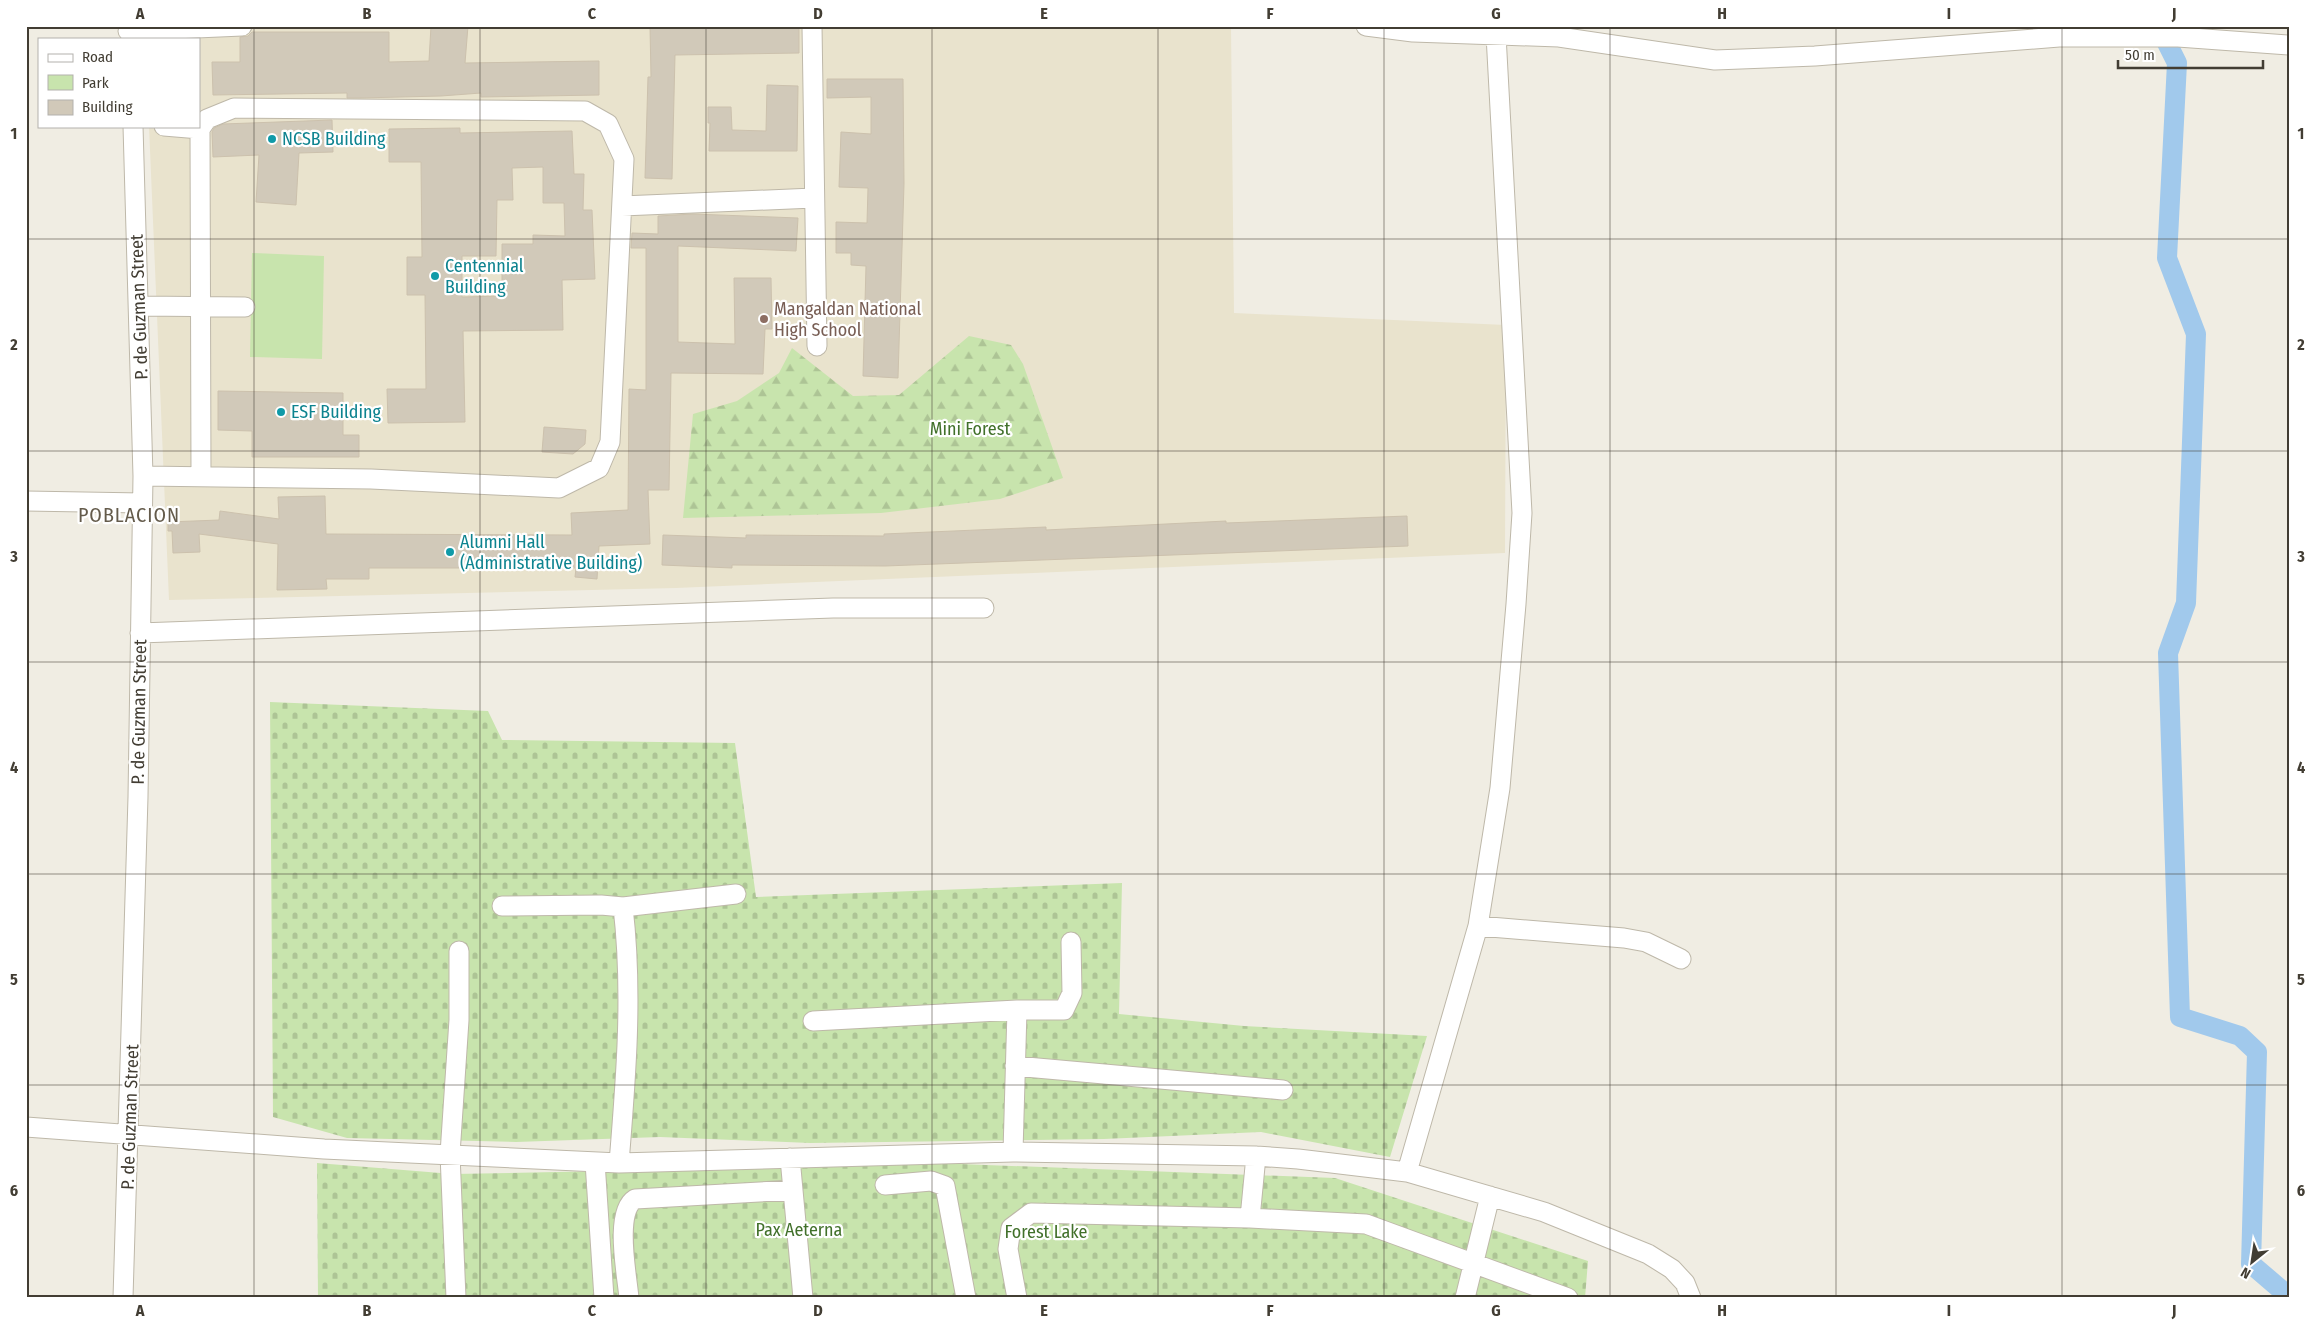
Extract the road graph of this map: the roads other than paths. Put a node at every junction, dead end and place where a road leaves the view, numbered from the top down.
1 (242, 26) edge
2 (812, 26) edge
3 (1366, 26) edge
4 (1413, 29) edge
5 (1525, 31) edge
6 (128, 32) edge
7 (2059, 32) edge
8 (1496, 35) junction
9 (2289, 45) edge
10 (133, 128) edge
11 (188, 128) edge
12 (200, 129) junction
13 (814, 198) junction
14 (622, 206) junction
15 (140, 306) junction
16 (202, 306) junction
17 (245, 307) dead end
18 (817, 346) dead end
19 (143, 476) junction
20 (201, 476) junction
21 (26, 501) edge
22 (142, 503) junction
23 (984, 608) dead end
24 (140, 633) junction
25 (736, 894) dead end
26 (502, 906) dead end
27 (623, 907) junction
28 (1478, 926) junction
29 (1070, 942) dead end
30 (460, 952) dead end
31 (1681, 959) dead end
32 (1017, 1010) junction
33 (813, 1021) dead end
34 (1016, 1066) junction
35 (1283, 1090) dead end
36 (26, 1127) edge
37 (130, 1134) junction
38 (1013, 1152) junction
39 (450, 1154) junction
40 (1256, 1156) junction
41 (790, 1158) junction
42 (595, 1162) junction
43 (619, 1163) junction
44 (1408, 1172) junction
45 (885, 1185) dead end
46 (793, 1190) junction
47 (1490, 1196) junction
48 (1250, 1218) junction
49 (1473, 1264) junction
50 (1540, 1292) edge
51 (123, 1298) edge
52 (456, 1298) edge
53 (604, 1298) edge
54 (629, 1298) edge
55 (803, 1298) edge
56 (966, 1298) edge
57 (1017, 1298) edge
58 (1466, 1298) edge
59 (1568, 1298) edge
60 (1691, 1298) edge

1 - 6 street
2 - 13 street
3 - 4 street
4 - 8 street
5 - 7 street
5 - 8 street
7 - 9 street
8 - 28 street
10 - 15 street, P. de Guzman Street
11 - 12 street
12 - 14 street
12 - 16 street
13 - 14 street
13 - 18 street
14 - 20 street
15 - 16 street
15 - 19 street, P. de Guzman Street
16 - 17 street
16 - 20 street
19 - 20 street
19 - 22 street, P. de Guzman Street
21 - 22 street
22 - 24 street, P. de Guzman Street
23 - 24 street
24 - 37 street, P. de Guzman Street
25 - 27 street
26 - 27 street
27 - 43 street
28 - 31 street
28 - 44 street
29 - 32 street
30 - 39 street
32 - 33 street
32 - 34 street
34 - 35 street
34 - 38 street
36 - 37 street
37 - 39 street
37 - 51 street, P. de Guzman Street
38 - 40 street
38 - 41 street
39 - 42 street
39 - 52 street
40 - 44 street
40 - 48 street
41 - 43 street
41 - 46 street
42 - 43 street
42 - 53 street
44 - 47 street
45 - 56 street
46 - 54 street
46 - 55 street
47 - 49 street
47 - 60 street
48 - 49 street
48 - 57 street
49 - 50 street
49 - 58 street
50 - 59 street

